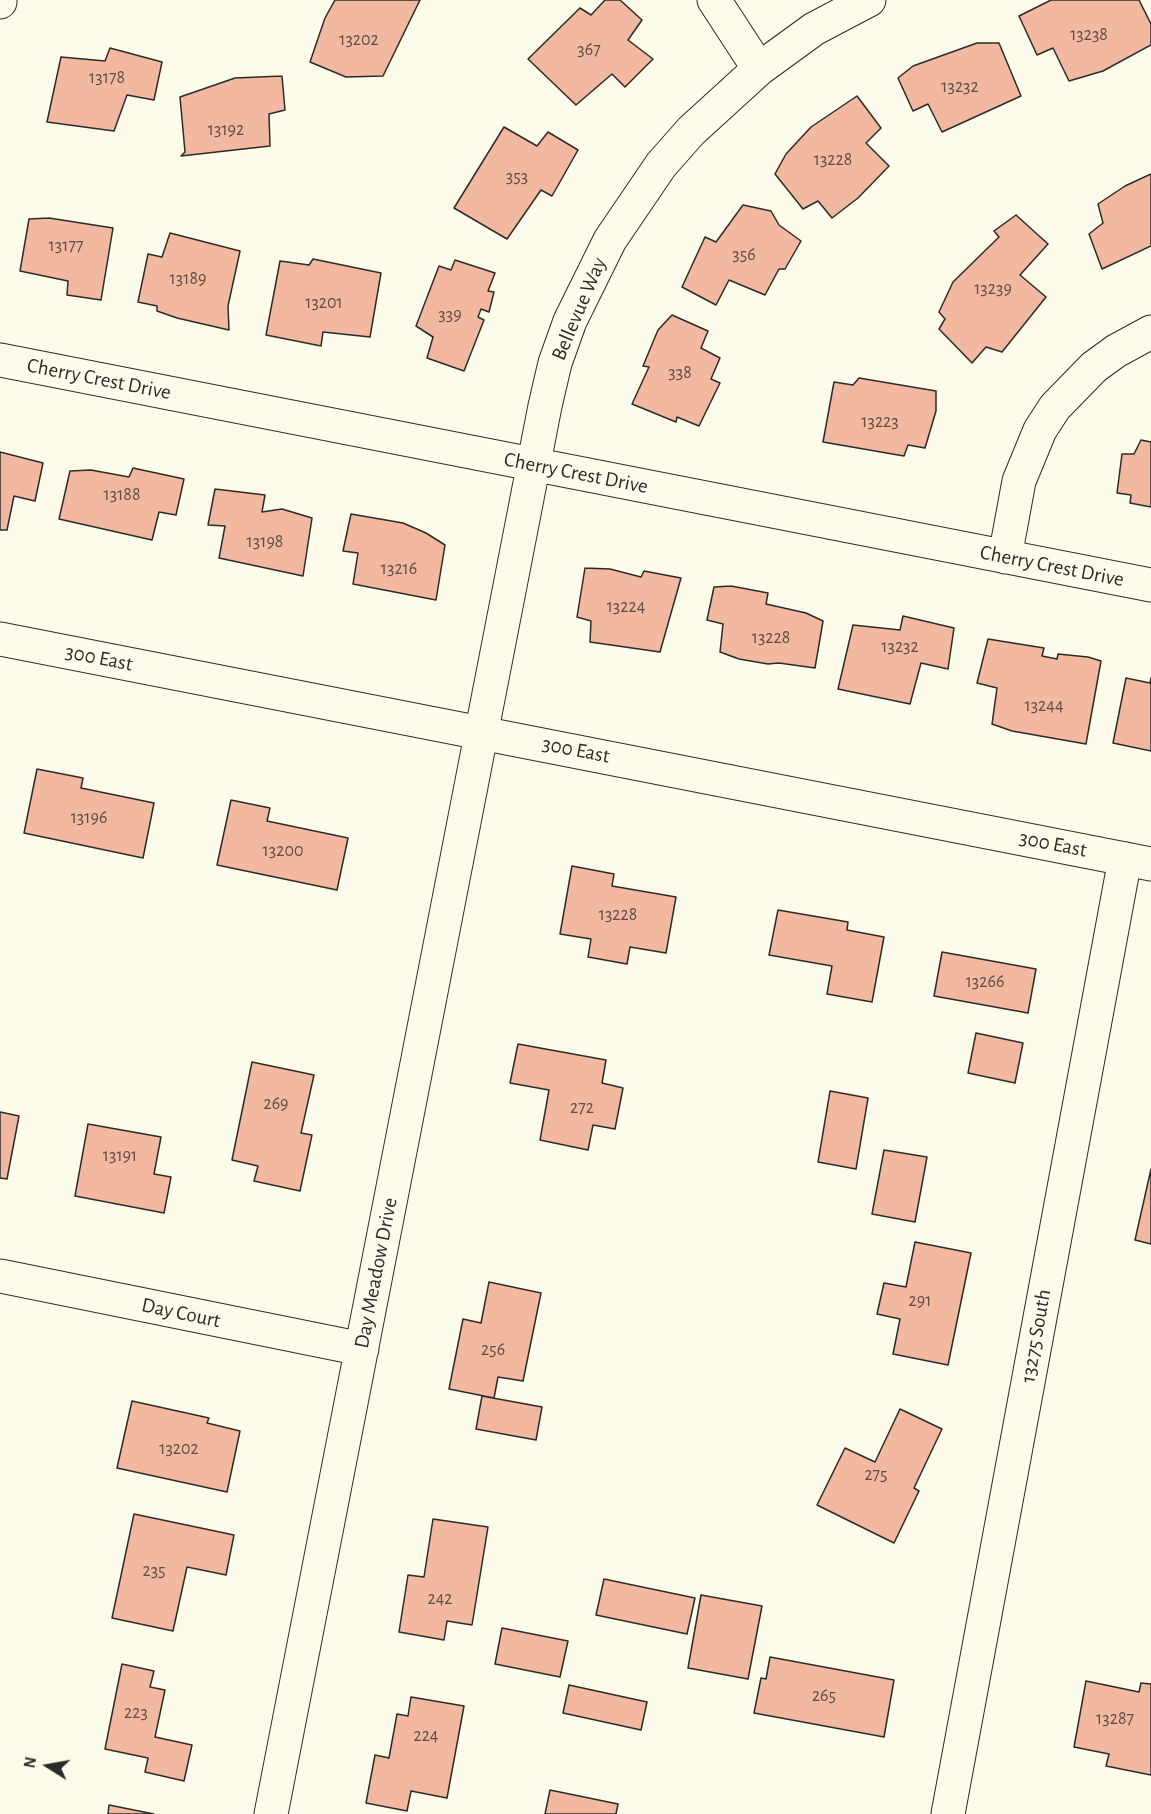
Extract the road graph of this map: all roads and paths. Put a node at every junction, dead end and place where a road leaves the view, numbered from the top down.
1 (714, 0) edge
2 (869, 0) edge
3 (759, 69) junction
4 (1151, 332) edge
5 (0, 360) edge
6 (533, 464) junction
7 (1005, 557) junction
8 (1151, 585) edge
9 (0, 639) edge
10 (481, 731) junction
11 (1138, 861) edge
12 (0, 1276) edge
13 (362, 1349) junction
14 (271, 1814) edge
15 (948, 1814) edge

1 - 3 street
2 - 3 street, Bellevue Way
3 - 6 street, Bellevue Way
4 - 7 street
5 - 6 street, Cherry Crest Drive
6 - 7 street, Cherry Crest Drive
6 - 10 street, Bellevue Way
7 - 8 street, Cherry Crest Drive
9 - 10 street, 300 East
10 - 11 street, 300 East
10 - 13 street, Day Meadow Drive
11 - 15 street, 13275 South
12 - 13 street, Day Court
13 - 14 street, Day Meadow Drive

